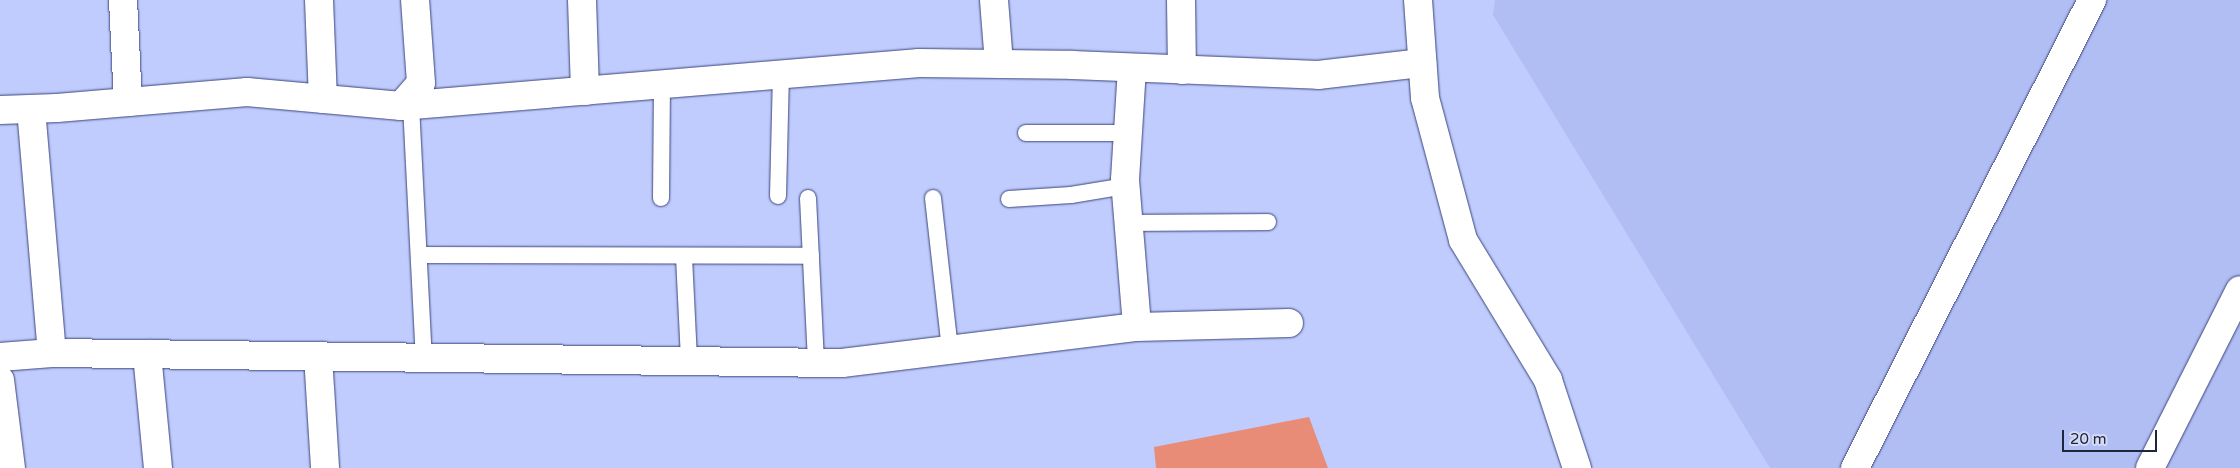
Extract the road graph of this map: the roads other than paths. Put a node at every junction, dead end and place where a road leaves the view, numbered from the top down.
1 (123, 0) edge
2 (319, 0) edge
3 (416, 0) edge
4 (582, 0) edge
5 (994, 0) edge
6 (1181, 0) edge
7 (1418, 0) edge
8 (2092, 0) edge
9 (1422, 62) junction
10 (999, 64) junction
11 (1132, 68) junction
12 (1182, 70) junction
13 (781, 74) junction
14 (662, 84) junction
15 (585, 90) junction
16 (323, 99) junction
17 (128, 102) junction
18 (406, 106) junction
19 (31, 109) junction
20 (0, 110) edge
21 (1026, 133) dead end
22 (1128, 133) junction
23 (1126, 186) junction
24 (778, 196) dead end
25 (661, 198) dead end
26 (808, 198) dead end
27 (933, 198) dead end
28 (1009, 199) dead end
29 (1268, 222) dead end
30 (1129, 223) junction
31 (419, 255) junction
32 (811, 256) junction
33 (684, 257) junction
34 (2240, 290) edge
35 (1289, 322) dead end
36 (1137, 328) junction
37 (950, 350) junction
38 (52, 353) junction
39 (147, 354) junction
40 (318, 356) junction
41 (0, 357) edge
42 (424, 358) junction
43 (689, 361) junction
44 (816, 363) junction
45 (0, 380) edge
46 (10, 468) edge
47 (158, 468) edge
48 (325, 468) edge
49 (1577, 468) edge
50 (1855, 468) edge
51 (2150, 468) edge

1 - 17 street
2 - 16 street
3 - 18 street
4 - 15 street
5 - 10 street
6 - 12 street
7 - 9 street
8 - 50 street
9 - 12 street
9 - 49 street
10 - 11 street
10 - 13 street
11 - 12 street
11 - 22 street
13 - 14 street
13 - 24 lane
14 - 15 street
14 - 25 lane
15 - 18 street
16 - 17 street
16 - 18 street
17 - 19 street
18 - 31 lane
19 - 20 street
19 - 38 street
21 - 22 lane
22 - 23 street
23 - 28 lane
23 - 30 street
26 - 32 lane
27 - 37 lane
29 - 30 lane
30 - 36 street
31 - 33 lane
31 - 42 lane
32 - 33 lane
32 - 44 lane
33 - 43 lane
34 - 51 street
35 - 36 street
36 - 37 street
37 - 44 street
38 - 39 street
38 - 41 street
39 - 40 street
39 - 47 street
40 - 42 street
40 - 48 street
42 - 43 street
43 - 44 street
45 - 46 street

